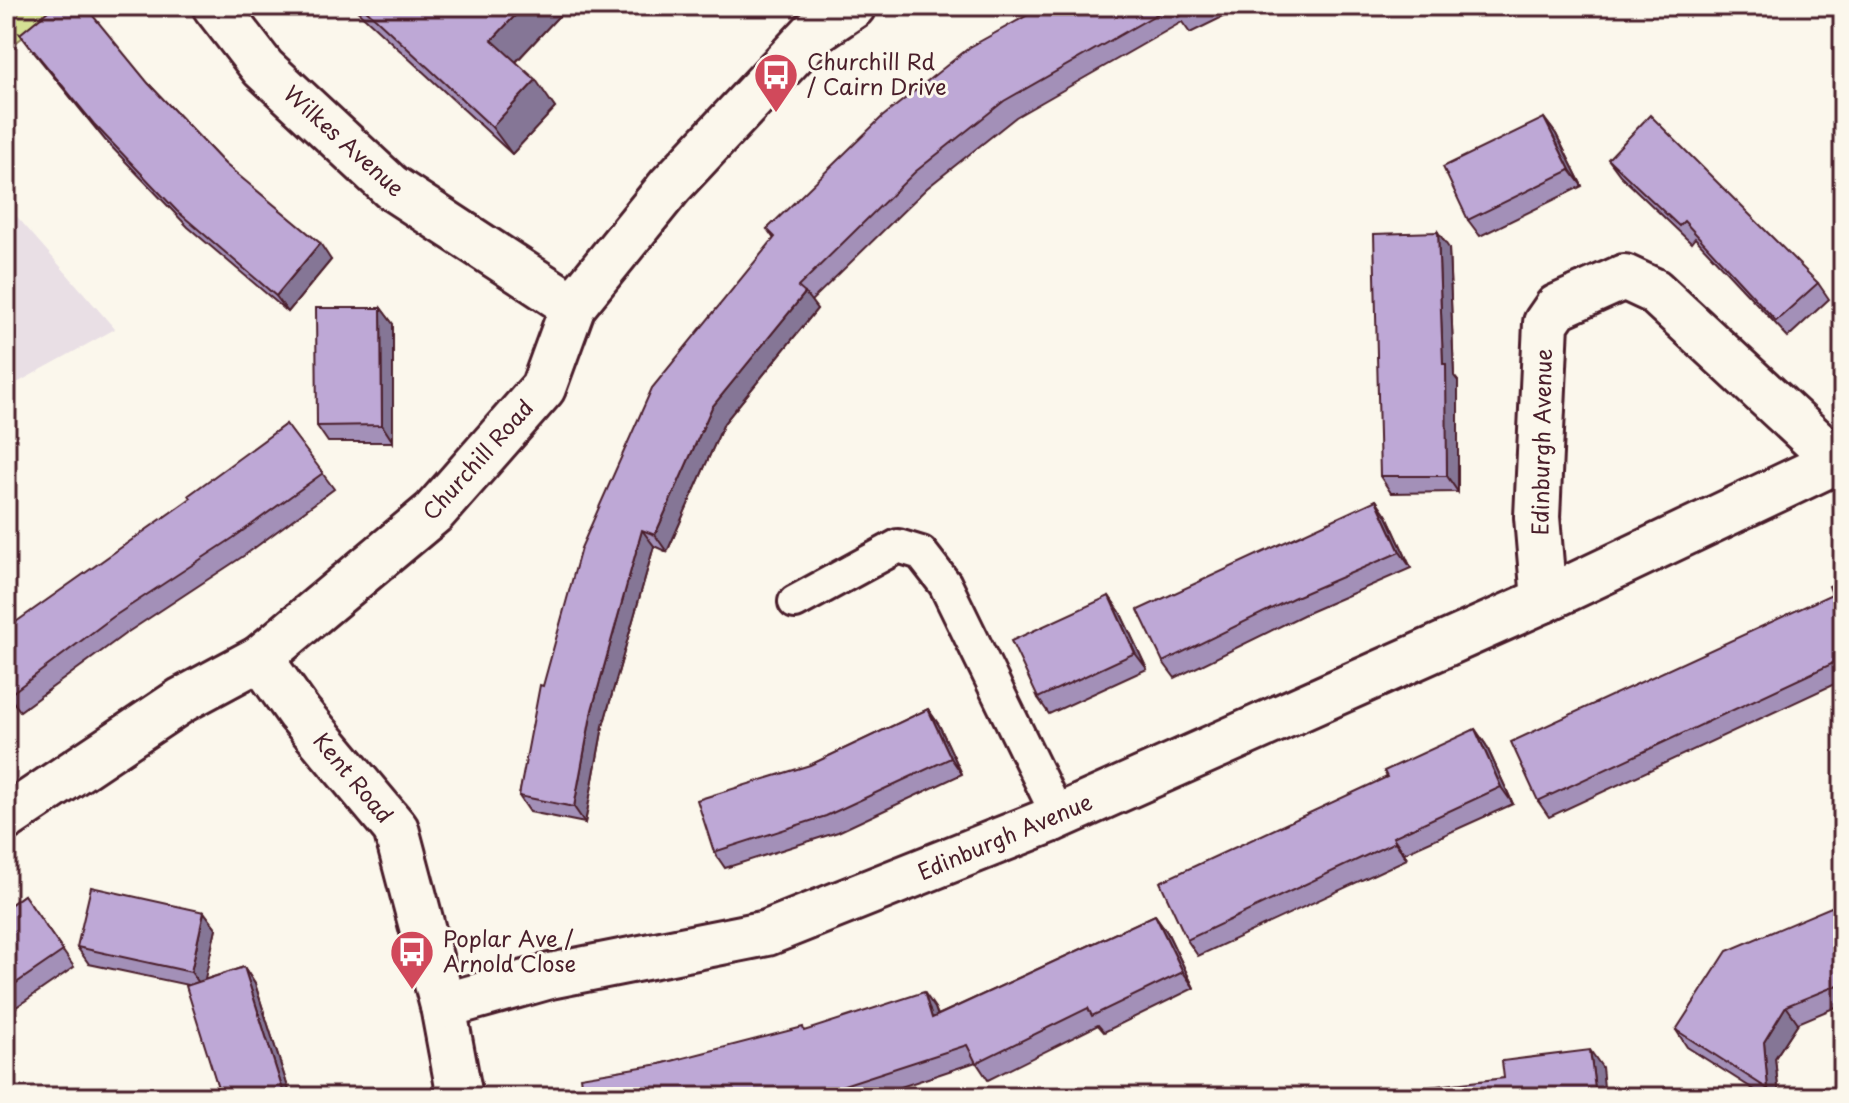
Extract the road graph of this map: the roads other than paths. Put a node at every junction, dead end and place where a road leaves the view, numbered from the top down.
1 (215, 6) edge
2 (853, 6) edge
3 (573, 306) junction
4 (1840, 459) edge
5 (1544, 600) junction
6 (795, 602) dead end
7 (260, 658) junction
8 (1058, 816) junction
9 (6, 818) edge
10 (443, 1006) junction
11 (460, 1097) edge

1 - 3 street, Wilkes Avenue
2 - 3 street, Churchill Road
3 - 7 street, Churchill Road
4 - 5 street, Edinburgh Avenue
4 - 5 street, Edinburgh Avenue
5 - 8 street, Edinburgh Avenue
6 - 8 lane
7 - 9 street, Churchill Road
7 - 10 street, Kent Road
8 - 10 street, Edinburgh Avenue
10 - 11 street, Kent Road

